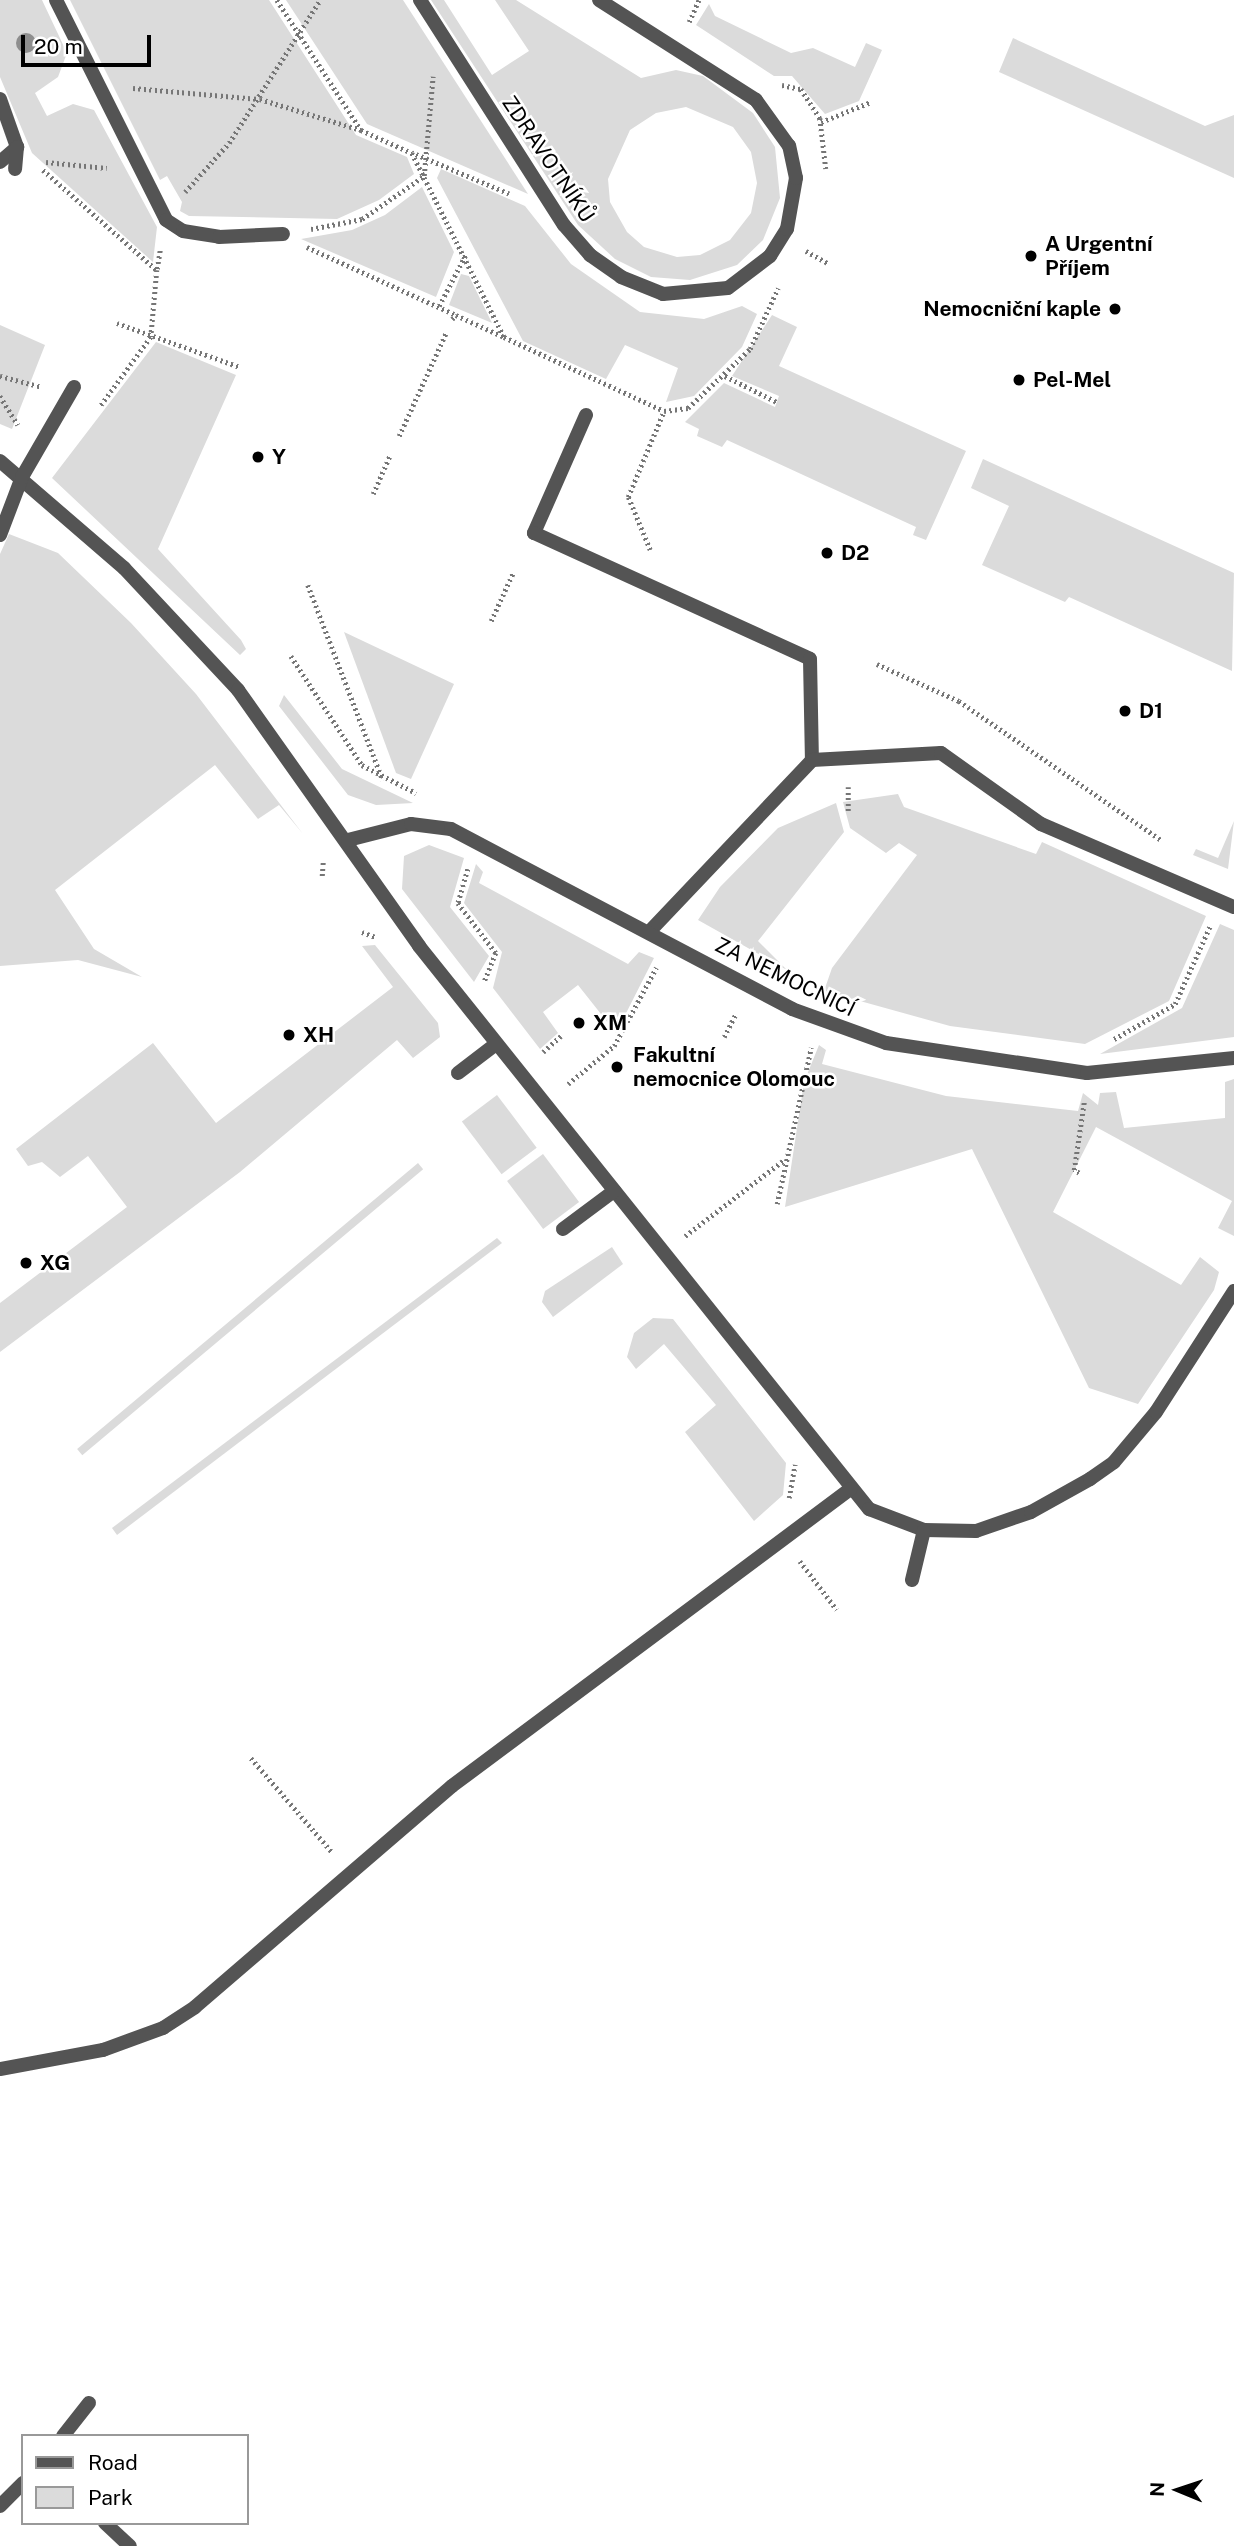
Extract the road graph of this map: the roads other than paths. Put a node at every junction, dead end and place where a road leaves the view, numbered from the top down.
1 (56, 0) edge
2 (420, 0) edge
3 (599, 0) edge
4 (0, 99) edge
5 (18, 147) junction
6 (0, 162) edge
7 (15, 169) dead end
8 (287, 234) road end
9 (71, 392) road end
10 (586, 415) dead end
11 (0, 461) edge
12 (22, 477) junction
13 (0, 535) edge
14 (812, 760) junction
15 (348, 840) junction
16 (1234, 907) edge
17 (649, 932) junction
18 (496, 1044) junction
19 (1234, 1058) edge
20 (458, 1073) dead end
21 (614, 1191) junction
22 (563, 1230) dead end
23 (1234, 1292) edge
24 (850, 1489) junction
25 (924, 1530) junction
26 (912, 1580) dead end
27 (0, 2069) edge
28 (89, 2403) dead end
29 (65, 2434) edge
30 (21, 2485) edge
31 (0, 2507) edge
32 (107, 2525) edge
33 (130, 2546) edge

1 - 8 street
2 - 3 street, ZDRAVOTNÍKŮ
4 - 5 street
5 - 6 street
5 - 7 street
9 - 12 street
10 - 14 street
11 - 12 street
12 - 13 street
12 - 15 street
14 - 16 street
14 - 17 street
15 - 17 street, ZA NEMOCNICÍ
15 - 18 street
17 - 19 street, ZA NEMOCNICÍ
18 - 20 street
18 - 21 street
21 - 22 street
21 - 24 street
23 - 25 street
24 - 25 street
24 - 27 street
25 - 26 street
28 - 29 street
30 - 31 street
32 - 33 street

